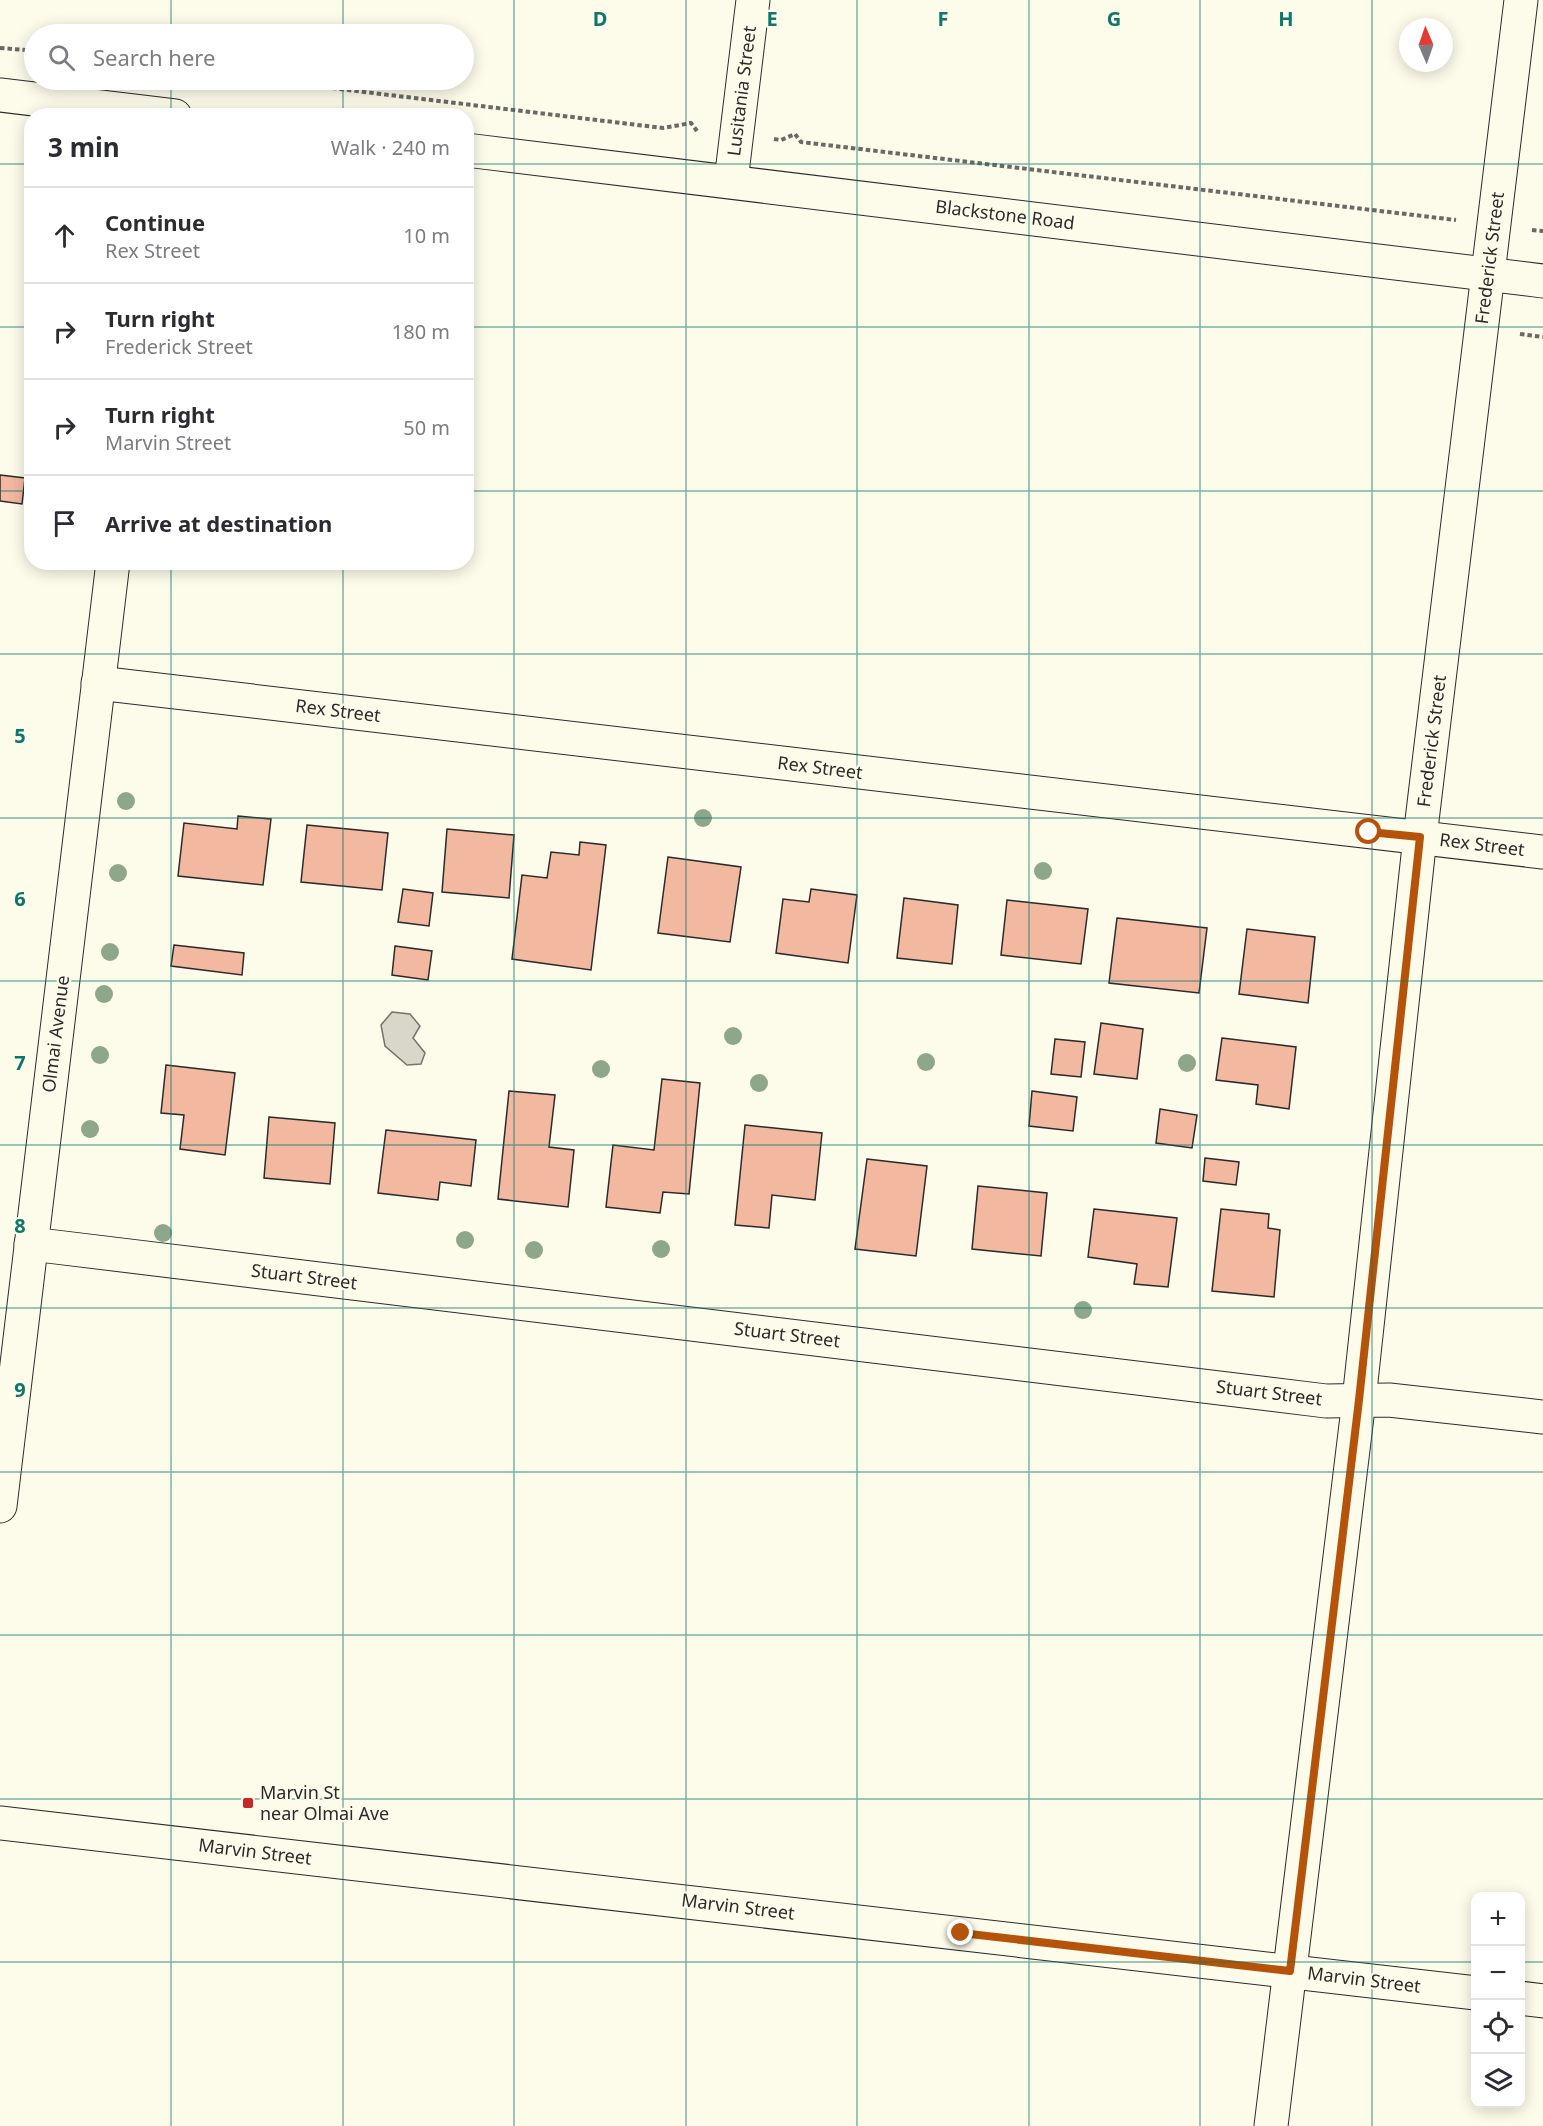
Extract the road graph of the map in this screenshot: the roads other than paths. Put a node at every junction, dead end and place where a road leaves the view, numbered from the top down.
1 (753, 0) edge
2 (1521, 0) edge
3 (0, 95) edge
4 (112, 108) edge
5 (474, 151) edge
6 (731, 181) junction
7 (1488, 274) junction
8 (1543, 281) edge
9 (112, 570) edge
10 (98, 683) junction
11 (1420, 837) junction
12 (1543, 852) edge
13 (32, 1244) junction
14 (1359, 1400) junction
15 (1543, 1417) edge
16 (0, 1506) edge
17 (0, 1823) edge
18 (1290, 1971) junction
19 (1471, 1992) edge
20 (1525, 1999) edge
21 (1543, 2001) edge
22 (1271, 2126) edge

1 - 6 street, Lusitania Street
2 - 7 street, Frederick Street
3 - 4 street
5 - 6 street, Blackstone Road
6 - 7 street, Blackstone Road
7 - 8 street, Blackstone Road
7 - 11 street, Frederick Street
9 - 10 street, Olmai Avenue
10 - 11 street, Rex Street
10 - 13 street, Olmai Avenue
11 - 12 street, Rex Street
11 - 14 street, Frederick Street
13 - 14 street, Stuart Street
13 - 16 street, Olmai Avenue
14 - 15 street, Stuart Street
14 - 18 street, Frederick Street
17 - 18 street, Marvin Street
18 - 19 street, Marvin Street
18 - 22 street, Frederick Street
20 - 21 street

